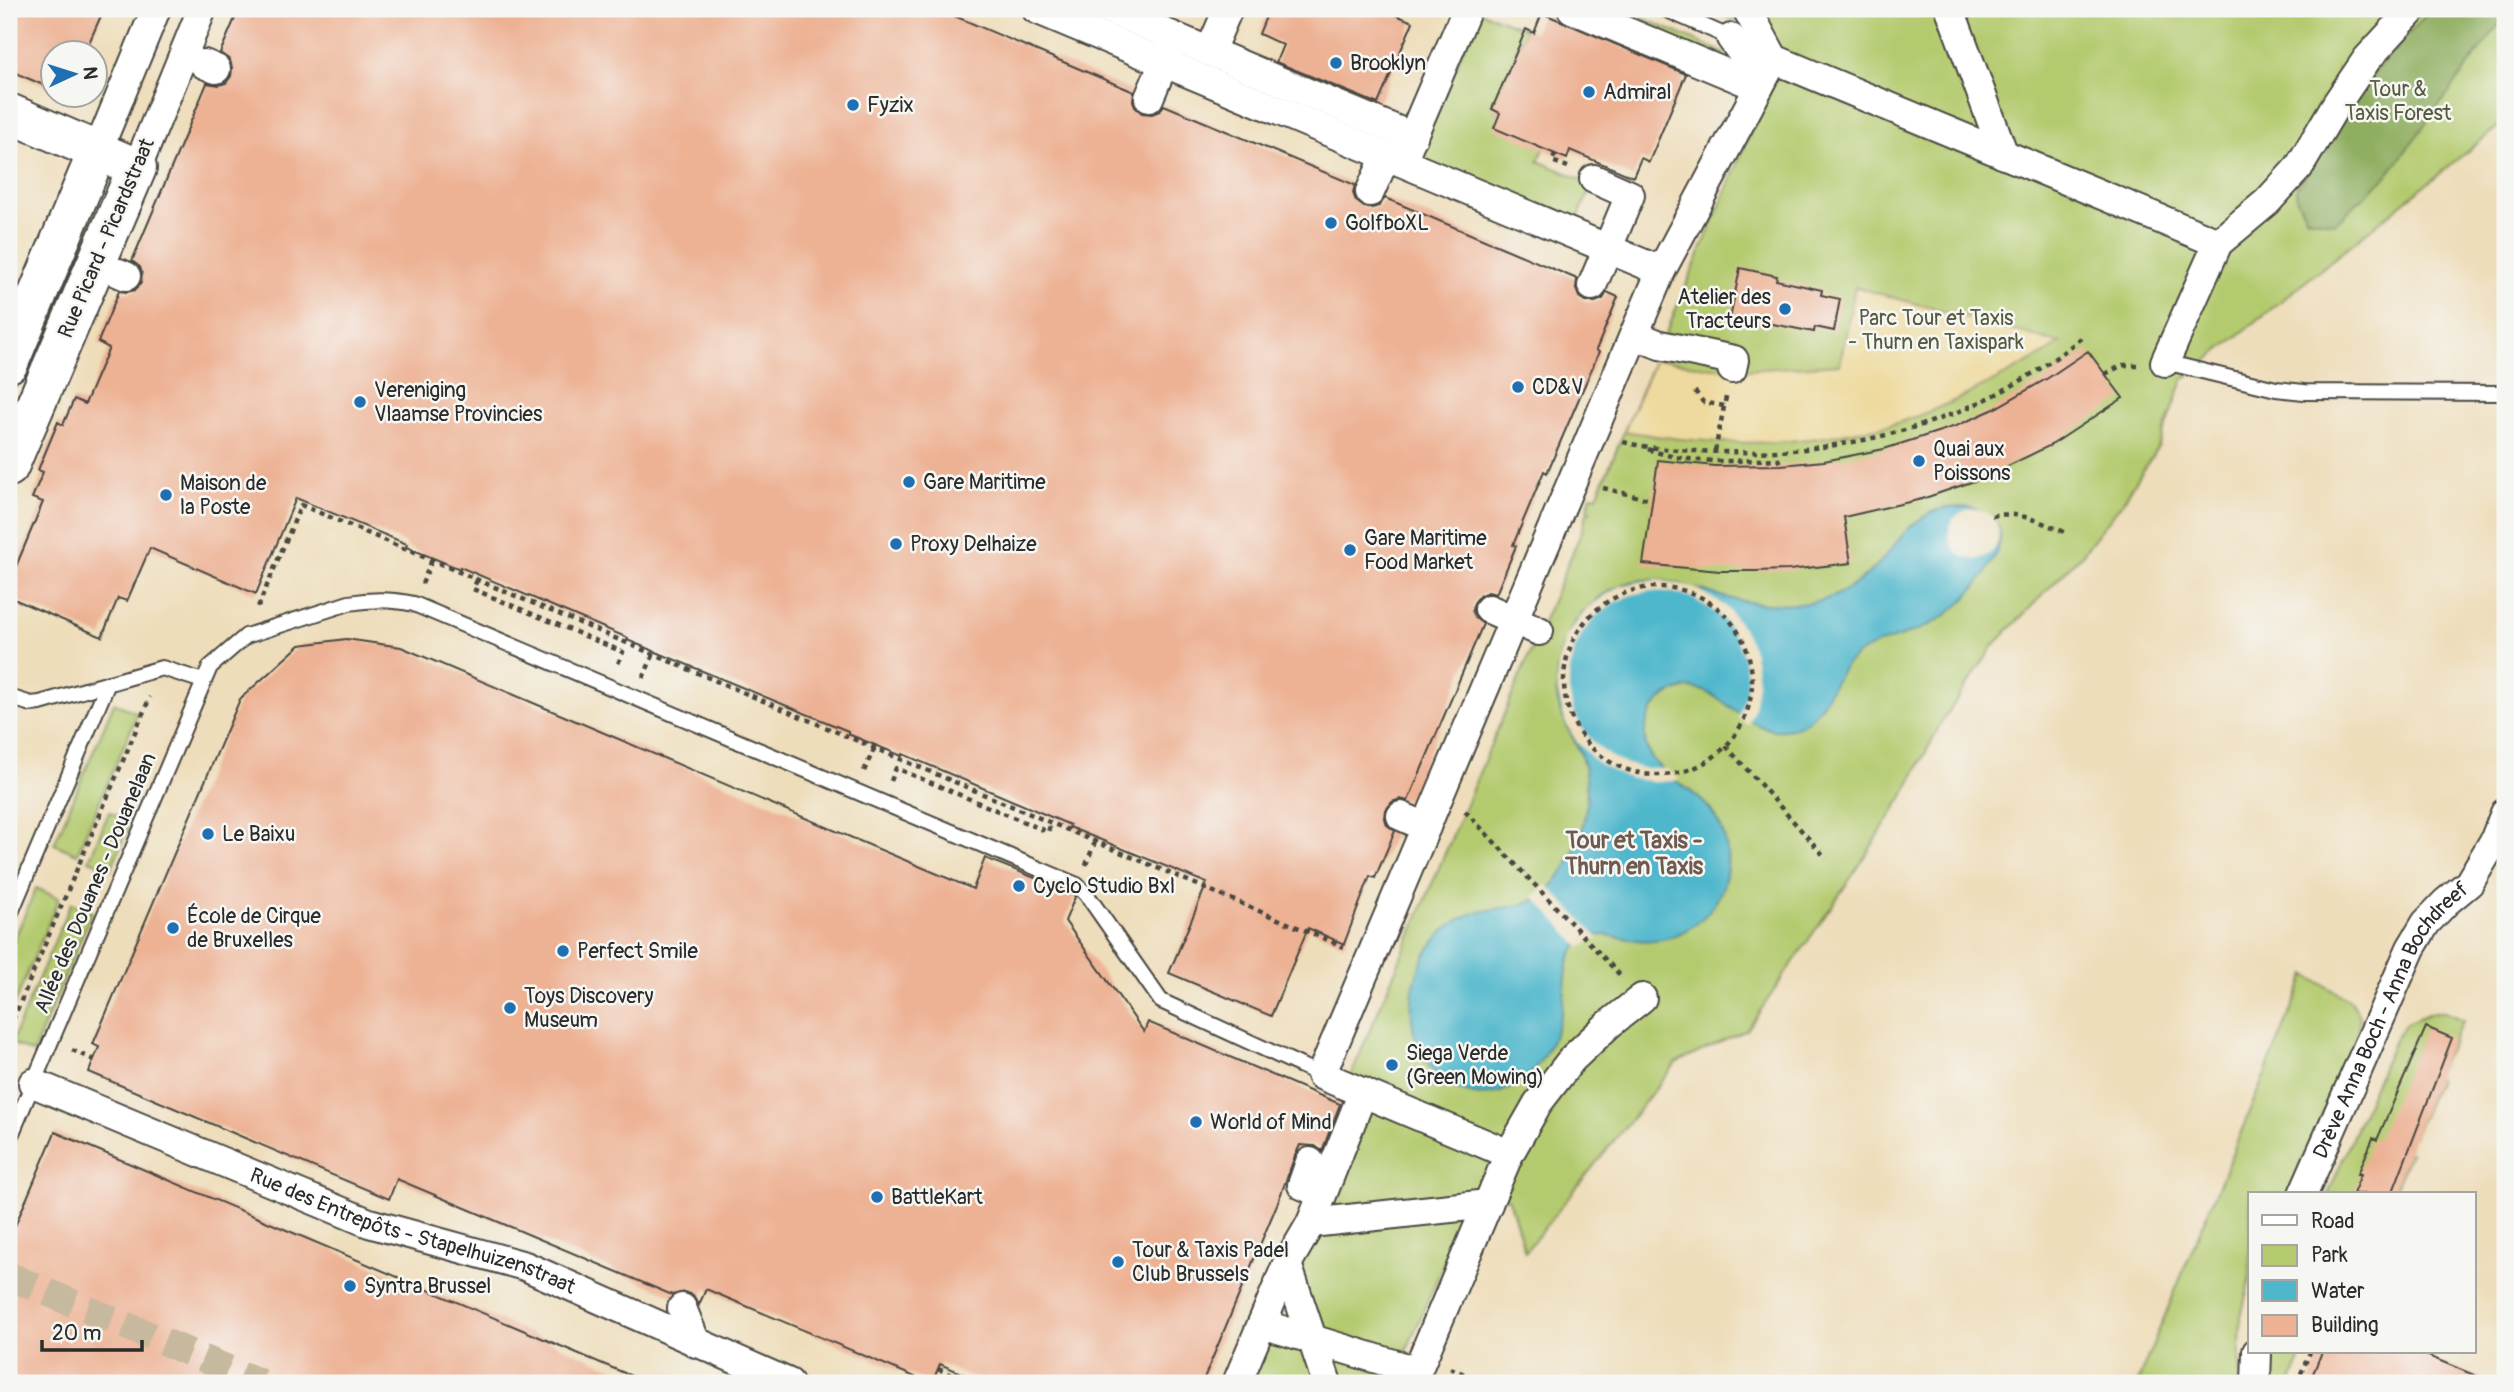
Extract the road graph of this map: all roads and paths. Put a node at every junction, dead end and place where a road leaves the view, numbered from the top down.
1 (156, 9) edge
2 (202, 9) edge
3 (1036, 9) edge
4 (1108, 9) edge
5 (1228, 9) edge
6 (1467, 9) edge
7 (1572, 9) edge
8 (1665, 9) edge
9 (1747, 9) edge
10 (1950, 9) edge
11 (2413, 9) edge
12 (1175, 37) junction
13 (1731, 38) joint
14 (1210, 51) junction
15 (1164, 63) junction
16 (1765, 76) junction
17 (1149, 98) dead end
18 (9, 113) edge
19 (1413, 137) junction
20 (98, 149) junction
21 (1555, 154) dead end
22 (2004, 155) junction
23 (1394, 159) junction
24 (1560, 164) dead end
25 (137, 167) junction
26 (1594, 179) dead end
27 (1370, 192) dead end
28 (2218, 243) junction
29 (1607, 249) junction
30 (1661, 271) junction
31 (1592, 285) dead end
32 (1634, 335) junction
33 (2081, 338) dead end
34 (2165, 362) joint
35 (9, 363) edge
36 (1732, 369) joint
37 (1695, 391) dead end
38 (2505, 393) edge
39 (1724, 406) junction
40 (1586, 424) junction
41 (1644, 447) junction
42 (1715, 452) junction
43 (1781, 465) dead end
44 (9, 467) edge
45 (1627, 495) dead end
46 (1652, 500) dead end
47 (1992, 516) dead end
48 (2067, 533) dead end
49 (433, 559) junction
50 (272, 572) dead end
51 (424, 580) dead end
52 (477, 580) junction
53 (1501, 614) junction
54 (1539, 631) dead end
55 (611, 647) dead end
56 (654, 653) junction
57 (162, 668) junction
58 (645, 674) dead end
59 (203, 681) junction
60 (108, 683) junction
61 (9, 697) edge
62 (1726, 746) junction
63 (875, 747) junction
64 (866, 768) dead end
65 (909, 773) dead end
66 (1443, 788) junction
67 (2505, 813) edge
68 (1051, 823) junction
69 (1096, 840) junction
70 (1826, 858) dead end
71 (1088, 859) dead end
72 (9, 917) edge
73 (1342, 946) dead end
74 (1602, 956) dead end
75 (1643, 998) dead end
76 (9, 1030) edge
77 (1321, 1074) junction
78 (33, 1083) junction
79 (1363, 1093) junction
80 (9, 1140) edge
81 (1509, 1154) junction
82 (1310, 1162) dead end
83 (2304, 1192) edge
84 (1322, 1194) junction
85 (1488, 1204) junction
86 (1311, 1223) junction
87 (1287, 1264) junction
88 (682, 1308) dead end
89 (1262, 1324) junction
90 (1312, 1338) junction
91 (696, 1343) junction
92 (2257, 1354) edge
93 (2309, 1354) edge
94 (938, 1369) dead end
95 (1418, 1370) edge
96 (789, 1383) edge
97 (972, 1383) edge
98 (1237, 1383) edge
99 (1327, 1383) edge
100 (1486, 1383) edge
101 (2256, 1383) edge
102 (2297, 1383) edge

1 - 20 street, Rue Picard - Picardstraat
2 - 25 street, Rue Picard - Picardstraat
3 - 15 street
4 - 12 street
5 - 14 street
6 - 19 street
7 - 16 street
8 - 13 lane
9 - 16 street
10 - 22 street
11 - 28 street
12 - 14 street
12 - 15 street
13 - 16 street
14 - 19 street
15 - 17 street
15 - 23 street
16 - 22 street
16 - 30 street
18 - 20 street
19 - 23 street
20 - 25 street
20 - 35 street, Rue Picard - Picardstraat
21 - 24 path
22 - 28 street
23 - 27 street
23 - 29 street
25 - 44 street, Rue Picard - Picardstraat
26 - 29 street
28 - 34 street
29 - 30 street
29 - 31 street
30 - 32 street
32 - 36 street
32 - 40 street
33 - 42 path
34 - 38 lane
36 - 39 path
37 - 39 path
39 - 42 path
40 - 41 path
40 - 53 street
41 - 42 path
41 - 43 path
45 - 46 path
47 - 48 path
49 - 50 path
49 - 51 path
49 - 52 path
52 - 55 path
52 - 56 path
53 - 54 street
53 - 66 street
56 - 58 path
56 - 63 path
57 - 59 lane
57 - 60 lane
57 - 76 path
59 - 77 lane, Allée des Douanes - Douanelaan
59 - 78 lane, Allée des Douanes - Douanelaan
60 - 61 lane
60 - 72 lane
62 - 62 path
62 - 70 path
63 - 64 path
63 - 68 path
65 - 68 path
66 - 74 path
66 - 77 street
67 - 83 street, Drève Anna Boch - Anna Bochdreef
68 - 69 path
69 - 71 path
69 - 73 path
75 - 81 street
77 - 79 street
78 - 80 lane, Allée des Douanes - Douanelaan
78 - 91 street, Rue des Entrepôts - Stapelhuizenstraat
79 - 81 street
79 - 84 street
81 - 85 street
82 - 84 street
84 - 86 street
85 - 86 street
85 - 95 street
86 - 87 street
87 - 89 street
87 - 90 street
88 - 91 street
89 - 90 street
89 - 98 street
90 - 95 street
90 - 99 street
91 - 96 street, Rue des Entrepôts - Stapelhuizenstraat
92 - 101 street
93 - 102 path
94 - 97 path
95 - 100 path

